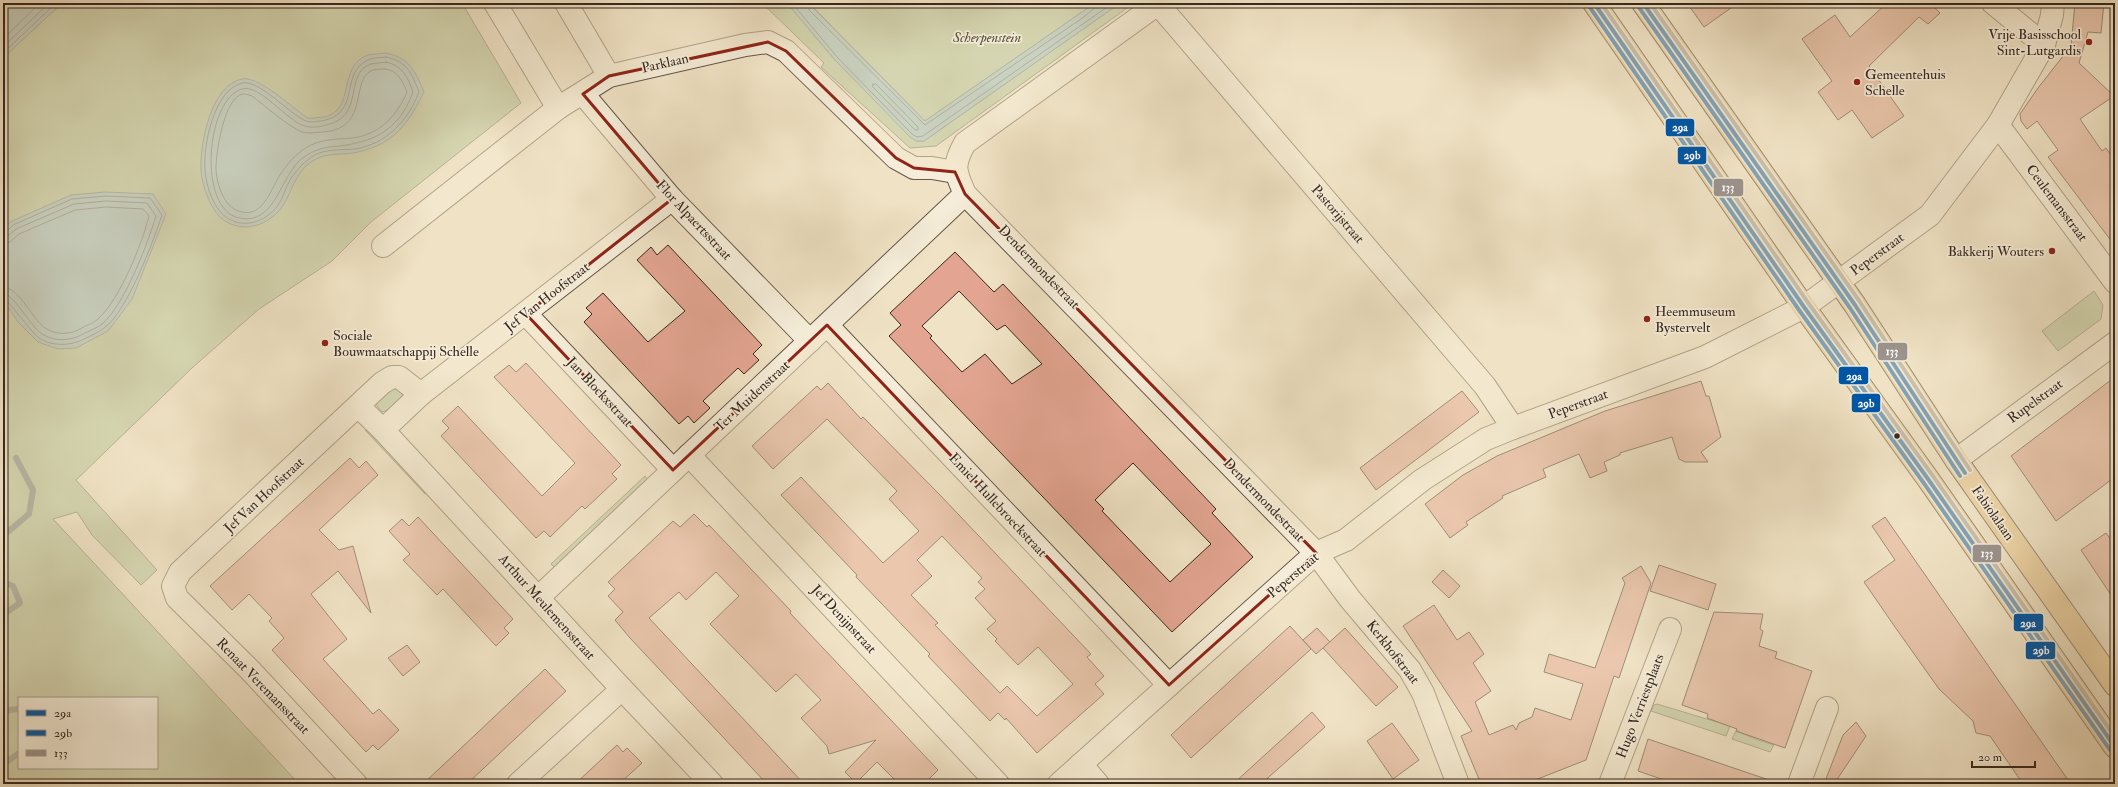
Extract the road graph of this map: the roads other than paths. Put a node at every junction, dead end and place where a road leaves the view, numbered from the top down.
1 (496, 3) edge
2 (566, 3) edge
3 (1158, 3) edge
4 (1594, 3) edge
5 (1643, 3) edge
6 (1992, 3) edge
7 (2053, 3) edge
8 (2044, 45) junction
9 (609, 76) junction
10 (583, 94) junction
11 (558, 108) junction
12 (1998, 125) junction
13 (955, 172) junction
14 (965, 194) junction
15 (672, 199) junction
16 (383, 246) dead end
17 (1839, 282) junction
18 (2115, 282) edge
19 (1804, 307) junction
20 (526, 314) junction
21 (827, 325) junction
22 (810, 341) junction
23 (2115, 343) edge
24 (421, 394) junction
25 (358, 406) junction
26 (1513, 428) junction
27 (383, 430) junction
28 (689, 455) junction
29 (1956, 460) junction
30 (673, 470) junction
31 (1316, 554) junction
32 (173, 586) joint
33 (539, 597) junction
34 (1670, 629) dead end
35 (1168, 685) junction
36 (2115, 685) edge
37 (622, 689) junction
38 (1827, 708) dead end
39 (2115, 747) edge
40 (1081, 764) junction
41 (356, 784) edge
42 (518, 784) edge
43 (712, 784) edge
44 (998, 784) edge
45 (1059, 784) edge
46 (1098, 784) edge
47 (1458, 784) edge
48 (1612, 784) edge
49 (1799, 784) edge

1 - 11 street
2 - 9 street
3 - 13 street
3 - 26 street, Pastorijstraat
4 - 19 main road
5 - 17 main road, Fabiolalaan
6 - 8 street
7 - 8 street, Peperstraat
8 - 12 street, Peperstraat
9 - 10 street, Parklaan
9 - 13 street, Parklaan
10 - 11 street, Parklaan
10 - 15 street, Flor Alpaertsstraat
11 - 16 street, Parklaan
12 - 17 street, Peperstraat
12 - 18 street, Ceulemansstraat
13 - 14 street, Dendermondestraat
14 - 21 street, Ter Muidenstraat
14 - 31 street, Dendermondestraat
15 - 20 street, Jef Van Hoofstraat
15 - 22 street, Flor Alpaertsstraat
17 - 19 street, Peperstraat
17 - 29 main road, Fabiolalaan
19 - 26 street, Peperstraat
19 - 39 main road
20 - 24 street, Jef Van Hoofstraat
20 - 30 street, Jan Blockxstraat
21 - 22 street, Ter Muidenstraat
21 - 35 street, Emiel Hullebroeckstraat
22 - 28 street, Ter Muidenstraat
23 - 29 street, Rupelstraat
24 - 25 street, Jef Van Hoofstraat
24 - 27 street, Jef Van Hoofstraat
25 - 27 street
25 - 32 street, Jef Van Hoofstraat
26 - 31 street, Peperstraat
27 - 33 street, Arthur Meulemensstraat
28 - 30 street, Ter Muidenstraat
28 - 44 street, Jef Denijnstraat
29 - 36 main road, Fabiolalaan
30 - 33 street, Ter Muidenstraat
31 - 35 street, Peperstraat
31 - 47 street, Kerkhofstraat
32 - 41 street, Renaat Veremansstraat
33 - 37 street, Arthur Meulemensstraat
34 - 48 street, Hugo Verriestplaats
35 - 40 street, Peperstraat
37 - 42 street
37 - 43 street, Arthur Meulemensstraat
38 - 49 street
40 - 45 street, Peperstraat
40 - 46 street

